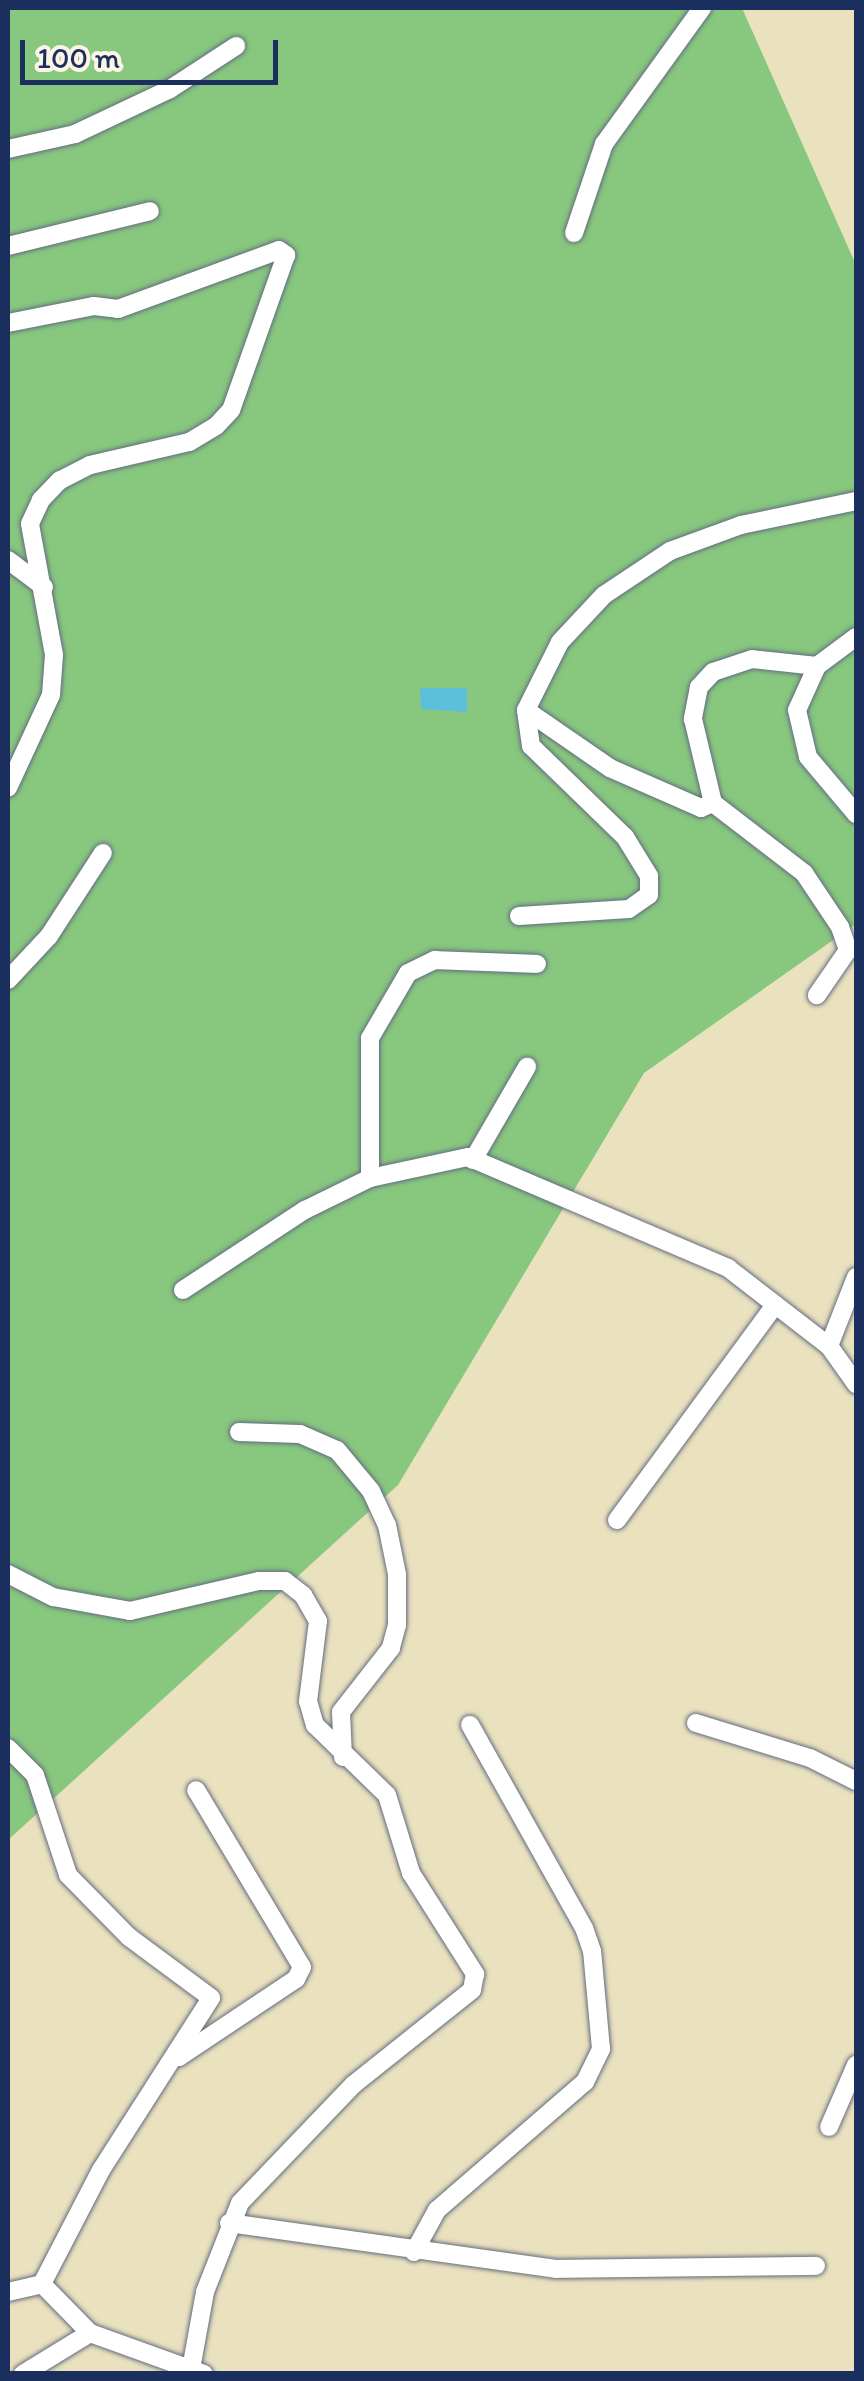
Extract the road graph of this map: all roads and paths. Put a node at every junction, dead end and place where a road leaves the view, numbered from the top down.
1 (702, 8) edge
2 (236, 46) dead end
3 (8, 149) edge
4 (150, 211) dead end
5 (574, 234) dead end
6 (8, 246) edge
7 (8, 323) edge
8 (856, 501) edge
9 (8, 560) edge
10 (44, 587) junction
11 (856, 637) edge
12 (817, 666) junction
13 (526, 710) junction
14 (8, 788) edge
15 (714, 803) junction
16 (856, 814) edge
17 (103, 853) dead end
18 (519, 916) dead end
19 (538, 964) dead end
20 (8, 980) edge
21 (818, 995) dead end
22 (526, 1067) dead end
23 (473, 1160) junction
24 (370, 1178) junction
25 (856, 1281) edge
26 (184, 1290) dead end
27 (776, 1305) junction
28 (829, 1346) junction
29 (856, 1384) edge
30 (238, 1432) dead end
31 (617, 1520) dead end
32 (8, 1574) edge
33 (696, 1722) dead end
34 (470, 1725) dead end
35 (8, 1748) edge
36 (344, 1757) junction
37 (856, 1781) edge
38 (196, 1790) dead end
39 (178, 2058) junction
40 (856, 2064) edge
41 (829, 2127) dead end
42 (229, 2222) junction
43 (414, 2252) junction
44 (816, 2266) dead end
45 (42, 2284) junction
46 (8, 2292) edge
47 (90, 2333) junction
48 (192, 2372) edge
49 (23, 2374) edge

1 - 5 street
2 - 3 street
4 - 6 street
7 - 10 street
8 - 13 street
9 - 10 street
10 - 14 street
11 - 12 street
12 - 15 street
12 - 16 street
13 - 15 street
13 - 18 street
15 - 21 street
17 - 20 street
19 - 24 street
22 - 23 street
23 - 24 street
23 - 27 street
24 - 26 street
25 - 28 street
27 - 28 street
27 - 31 street
28 - 29 street
30 - 36 street
32 - 36 street
33 - 37 street
34 - 43 street
35 - 39 street
36 - 42 street
38 - 39 street
39 - 45 street
40 - 41 street
42 - 43 street
42 - 48 street
43 - 44 street
45 - 46 street
45 - 47 street
47 - 48 street
47 - 49 street

